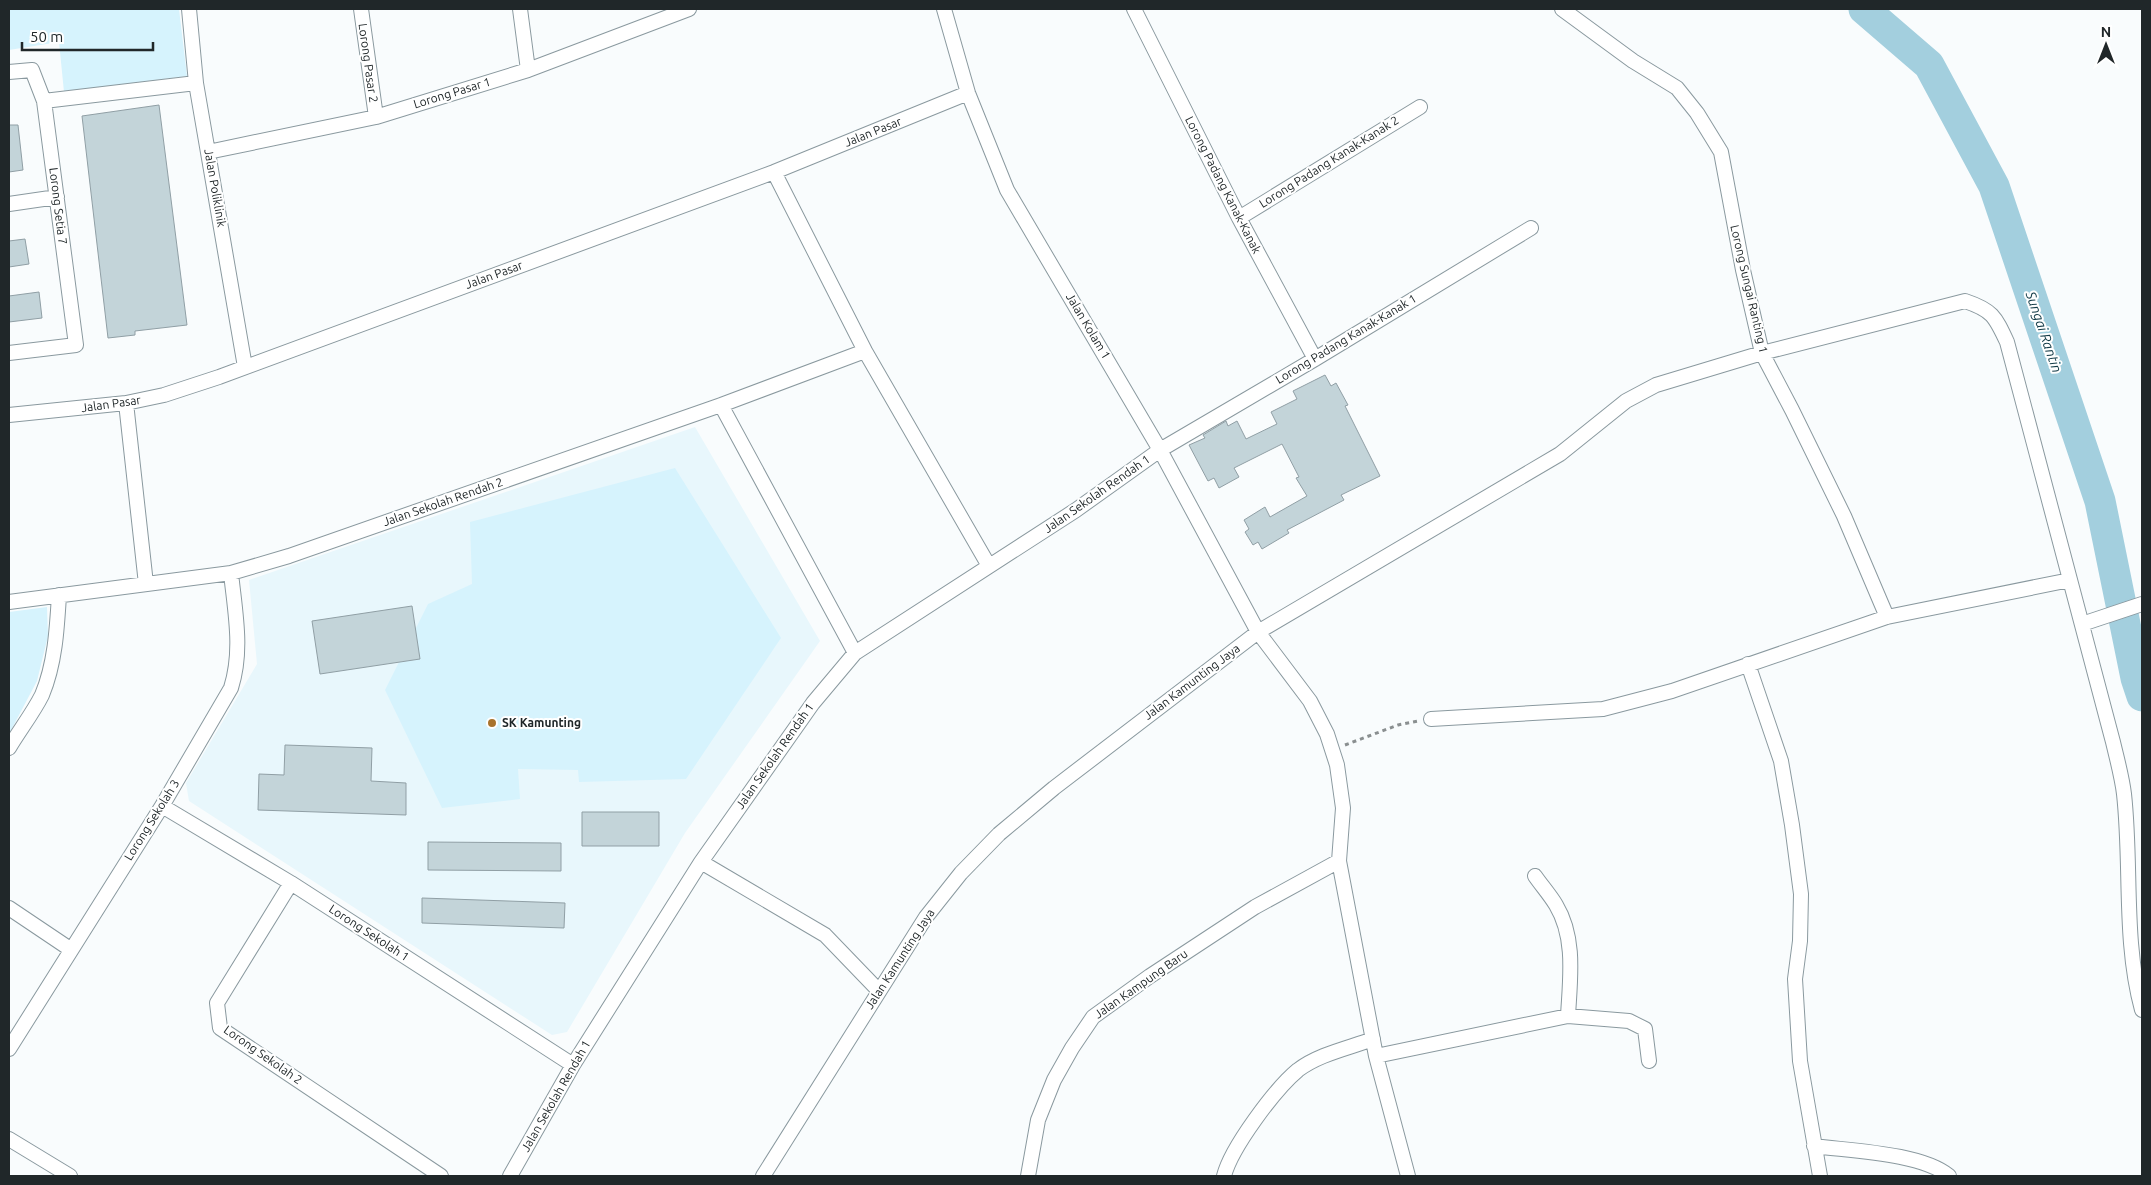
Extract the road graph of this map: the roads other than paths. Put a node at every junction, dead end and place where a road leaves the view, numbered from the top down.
1 (189, 9) edge
2 (361, 9) edge
3 (520, 9) edge
4 (689, 9) edge
5 (944, 9) edge
6 (1134, 9) edge
7 (1562, 9) edge
8 (528, 70) junction
9 (9, 72) edge
10 (196, 83) junction
11 (968, 93) junction
12 (44, 101) junction
13 (1420, 107) dead end
14 (376, 117) junction
15 (208, 152) junction
16 (774, 172) junction
17 (57, 197) junction
18 (9, 204) edge
19 (1239, 218) junction
20 (1531, 228) dead end
21 (865, 351) junction
22 (9, 353) edge
23 (1762, 353) junction
24 (1315, 359) junction
25 (246, 367) junction
26 (126, 402) junction
27 (721, 405) junction
28 (9, 415) edge
29 (1160, 450) junction
30 (989, 566) junction
31 (231, 573) junction
32 (2070, 580) junction
33 (146, 584) junction
34 (59, 595) junction
35 (9, 602) edge
36 (2142, 604) edge
37 (1887, 617) junction
38 (2082, 624) junction
39 (1258, 632) junction
40 (855, 653) junction
41 (1748, 664) junction
42 (1431, 719) road end
43 (9, 748) edge
44 (162, 806) junction
45 (1339, 861) junction
46 (700, 862) junction
47 (1535, 876) dead end
48 (291, 883) junction
49 (9, 908) edge
50 (70, 949) junction
51 (879, 991) junction
52 (2142, 1010) edge
53 (1568, 1016) junction
54 (1373, 1039) junction
55 (9, 1049) edge
56 (1376, 1056) junction
57 (1650, 1060) dead end
58 (573, 1065) junction
59 (9, 1139) edge
60 (1814, 1146) junction
61 (70, 1176) edge
62 (441, 1176) edge
63 (510, 1176) edge
64 (763, 1176) edge
65 (1028, 1176) edge
66 (1224, 1176) edge
67 (1408, 1176) edge
68 (1820, 1176) edge
69 (1949, 1176) edge

1 - 10 street, Jalan Poliklinik
2 - 14 street, Lorong Pasar 2
3 - 8 street
4 - 8 street, Lorong Pasar 1
5 - 11 street, Jalan Kolam 1
6 - 19 street, Lorong Padang Kanak-Kanak
7 - 23 street, Lorong Sungai Ranting 1
8 - 14 street, Lorong Pasar 1
9 - 12 street, Lorong Setia 7
10 - 12 street
10 - 15 street, Jalan Poliklinik
11 - 16 street, Jalan Pasar
11 - 29 street, Jalan Kolam 1
12 - 17 street, Lorong Setia 7
13 - 19 street, Lorong Padang Kanak-Kanak 2
14 - 15 street, Lorong Pasar 1
15 - 25 street, Jalan Poliklinik
16 - 21 street
16 - 25 street, Jalan Pasar
17 - 18 street
17 - 22 street, Lorong Setia 7
19 - 24 street, Lorong Padang Kanak-Kanak
20 - 24 street, Lorong Padang Kanak-Kanak 1
21 - 27 street, Jalan Sekolah Rendah 2
21 - 30 street
23 - 32 street, Jalan Kamunting Jaya
23 - 37 street, Lorong Sungai Ranting 1
23 - 39 street, Jalan Kamunting Jaya
24 - 29 street, Lorong Padang Kanak-Kanak 1
25 - 26 street, Jalan Pasar
26 - 28 street, Jalan Pasar
26 - 33 street
27 - 31 street, Jalan Sekolah Rendah 2
27 - 40 street
29 - 30 street, Jalan Sekolah Rendah 1
29 - 39 street, Jalan Kolam 1
30 - 40 street, Jalan Sekolah Rendah 1
31 - 33 street, Jalan Sekolah Rendah 2
31 - 44 street, Lorong Sekolah 3
32 - 37 street
32 - 38 street, Jalan Kamunting Jaya
33 - 34 street, Jalan Sekolah Rendah 2
34 - 35 street, Jalan Sekolah Rendah 2
34 - 43 street
36 - 38 street
37 - 41 street
38 - 52 street, Jalan Kamunting Jaya
39 - 45 street, Jalan Kolam 1
39 - 51 street, Jalan Kamunting Jaya
40 - 46 street, Jalan Sekolah Rendah 1
41 - 42 street
41 - 60 street
44 - 48 street, Lorong Sekolah 1
44 - 50 street, Lorong Sekolah 3
45 - 54 street, Jalan Kolam 1
45 - 65 street, Jalan Kampung Baru
46 - 51 street
46 - 58 street, Jalan Sekolah Rendah 1
47 - 53 street
48 - 58 street, Lorong Sekolah 1
48 - 62 street, Lorong Sekolah 2
49 - 50 street
50 - 55 street, Lorong Sekolah 3
51 - 64 street, Jalan Kamunting Jaya
53 - 56 street
53 - 57 street
54 - 56 street, Jalan Kolam 1
54 - 66 street
56 - 67 street, Jalan Kolam 1
58 - 63 street, Jalan Sekolah Rendah 1
59 - 61 street
60 - 68 street
60 - 69 street

